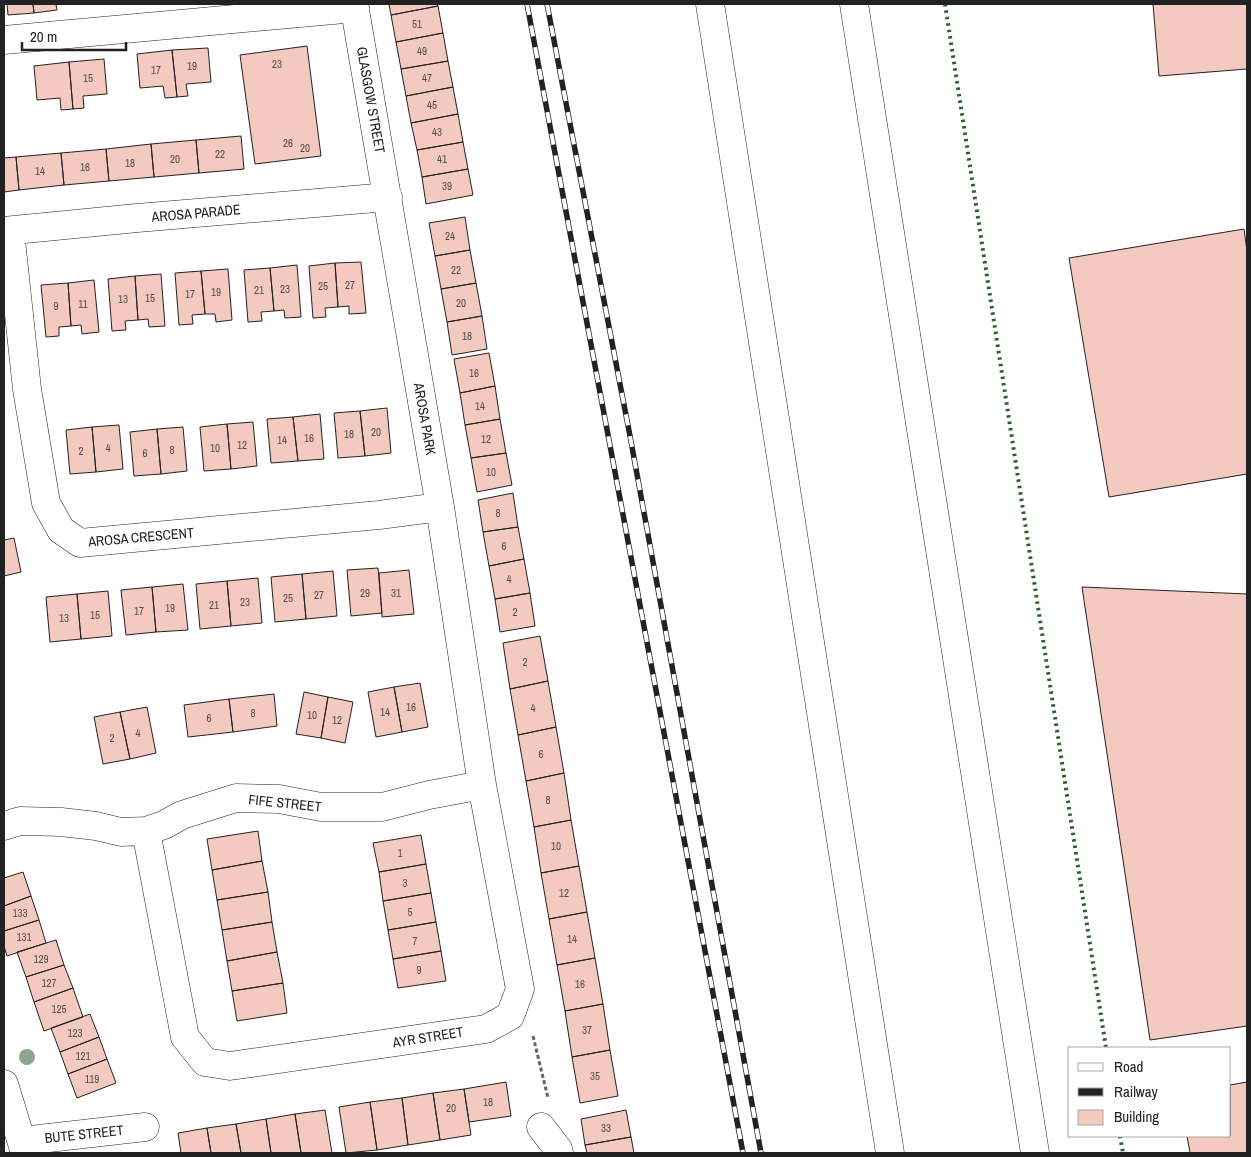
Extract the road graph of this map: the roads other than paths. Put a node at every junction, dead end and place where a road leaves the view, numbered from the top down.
1 (710, 4) edge
2 (854, 4) edge
3 (355, 6) edge
4 (4, 40) edge
5 (388, 197) junction
6 (7, 231) edge
7 (440, 507) junction
8 (461, 642) joint
9 (482, 785) junction
10 (4, 826) edge
11 (146, 831) junction
12 (4, 1084) edge
13 (145, 1127) dead end
14 (541, 1127) road end
15 (24, 1147) edge
16 (559, 1153) edge
17 (890, 1153) edge
18 (1035, 1153) edge

1 - 17 main road
2 - 18 main road
3 - 4 main road
3 - 5 main road, GLASGOW STREET
5 - 6 main road, AROSA PARADE
5 - 7 main road, AROSA PARK
6 - 7 main road, AROSA CRESCENT
7 - 8 main road, AROSA PARK
8 - 9 main road, AYR STREET
9 - 11 main road, FIFE STREET
9 - 11 main road, AYR STREET
10 - 11 main road, FIFE STREET
12 - 15 main road
13 - 15 main road, BUTE STREET
14 - 16 main road

